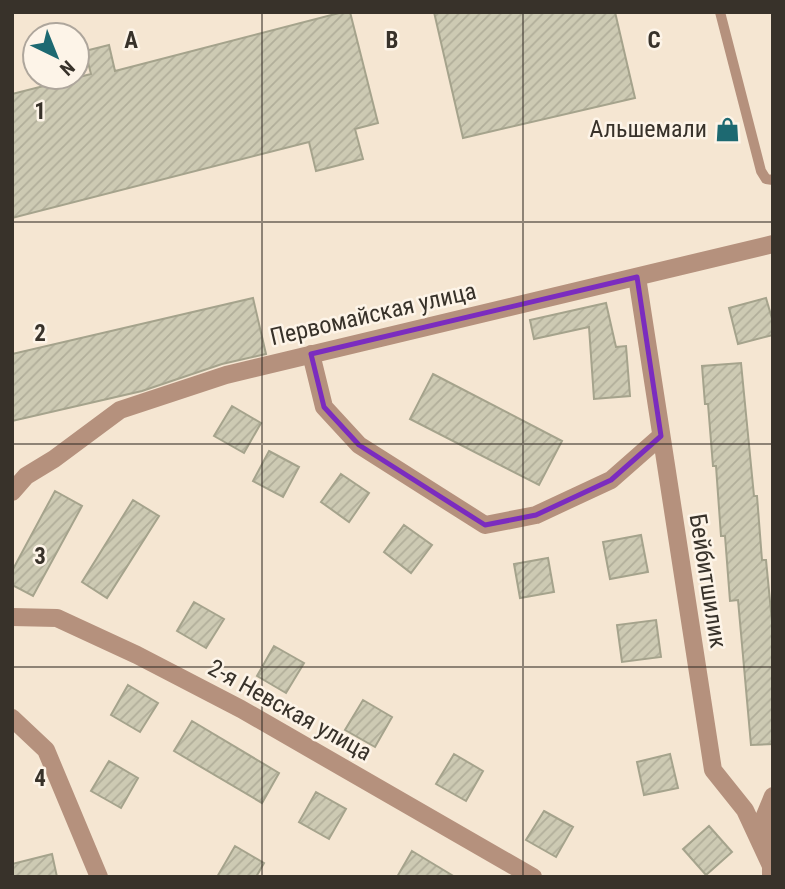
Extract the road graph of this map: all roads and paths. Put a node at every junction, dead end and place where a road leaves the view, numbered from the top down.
1 (720, 12) edge
2 (773, 180) edge
3 (773, 244) edge
4 (637, 277) junction
5 (311, 354) junction
6 (662, 436) junction
7 (12, 492) edge
8 (12, 617) edge
9 (12, 718) edge
10 (773, 796) edge
11 (771, 872) edge
12 (99, 877) edge
13 (533, 877) edge

1 - 2 lane
3 - 4 street, Первомайская улица
4 - 5 street, Первомайская улица
4 - 6 street, Бейбитшилик
5 - 6 street
5 - 7 street, Первомайская улица
6 - 11 street, Бейбитшилик
8 - 13 street, 2-я Невская улица
9 - 12 street
10 - 11 street

